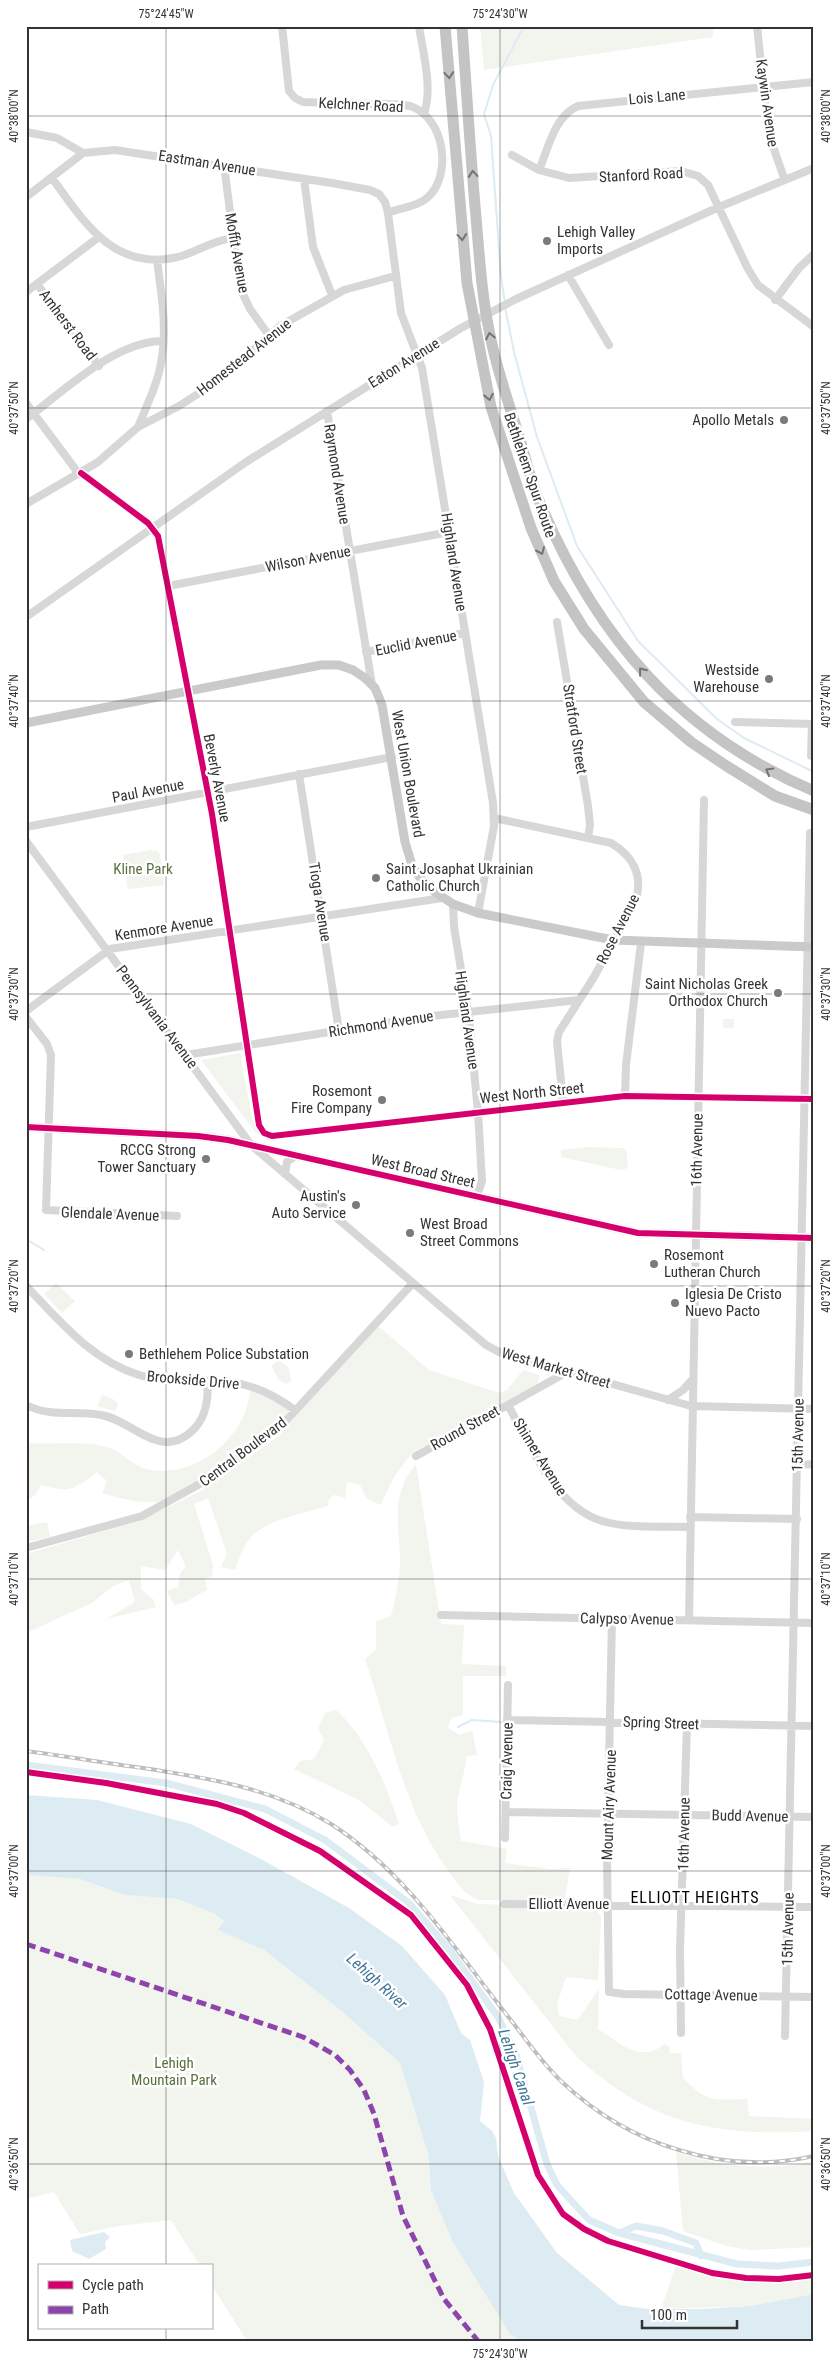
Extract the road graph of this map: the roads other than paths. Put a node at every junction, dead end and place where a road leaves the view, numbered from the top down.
1 (282, 26) edge
2 (420, 26) edge
3 (445, 26) edge
4 (462, 26) edge
5 (757, 26) edge
6 (814, 82) edge
7 (764, 88) junction
8 (424, 114) junction
9 (26, 132) edge
10 (83, 153) junction
11 (512, 155) dead end
12 (224, 165) junction
13 (814, 168) edge
14 (539, 170) junction
15 (52, 178) junction
16 (784, 178) junction
17 (304, 179) junction
18 (26, 197) edge
19 (719, 207) junction
20 (388, 214) junction
21 (99, 237) junction
22 (233, 238) junction
23 (814, 254) edge
24 (157, 260) junction
25 (568, 275) junction
26 (395, 276) junction
27 (37, 284) junction
28 (26, 292) edge
29 (332, 295) junction
30 (776, 300) junction
31 (814, 327) edge
32 (268, 334) junction
33 (163, 341) junction
34 (609, 346) dead end
35 (418, 354) junction
36 (99, 366) junction
37 (26, 403) edge
38 (326, 411) junction
39 (34, 414) junction
40 (26, 420) edge
41 (138, 427) junction
42 (80, 473) junction
43 (26, 504) edge
44 (153, 528) junction
45 (449, 532) junction
46 (349, 551) junction
47 (168, 586) junction
48 (26, 617) edge
49 (557, 622) dead end
50 (465, 633) junction
51 (366, 652) junction
52 (372, 685) junction
53 (188, 691) junction
54 (735, 722) dead end
55 (26, 723) edge
56 (813, 724) edge
57 (811, 756) dead end
58 (392, 757) junction
59 (299, 774) junction
60 (814, 791) edge
61 (207, 792) junction
62 (704, 800) dead end
63 (814, 810) edge
64 (494, 818) junction
65 (26, 827) edge
66 (810, 833) dead end
67 (588, 838) junction
68 (26, 841) edge
69 (442, 898) junction
70 (453, 904) junction
71 (478, 913) junction
72 (322, 916) junction
73 (231, 930) junction
74 (613, 940) junction
75 (640, 943) junction
76 (700, 944) junction
77 (811, 947) edge
78 (108, 950) junction
79 (578, 1000) junction
80 (26, 1010) edge
81 (468, 1012) junction
82 (26, 1018) edge
83 (339, 1030) junction
84 (247, 1045) junction
85 (186, 1055) junction
86 (625, 1096) junction
87 (698, 1097) junction
88 (805, 1099) junction
89 (814, 1099) edge
90 (563, 1102) junction
91 (478, 1112) junction
92 (259, 1125) joint
93 (26, 1127) edge
94 (48, 1129) junction
95 (251, 1145) junction
96 (296, 1155) junction
97 (286, 1174) junction
98 (477, 1196) junction
99 (178, 1216) dead end
100 (695, 1235) junction
101 (802, 1237) junction
102 (814, 1238) edge
103 (413, 1283) junction
104 (26, 1286) edge
105 (567, 1372) junction
106 (692, 1380) junction
107 (207, 1382) junction
108 (668, 1400) junction
109 (26, 1405) edge
110 (508, 1405) junction
111 (692, 1406) junction
112 (799, 1409) junction
113 (814, 1409) edge
114 (296, 1410) junction
115 (416, 1456) dead end
116 (814, 1464) edge
117 (798, 1465) junction
118 (690, 1517) junction
119 (797, 1519) junction
120 (690, 1527) junction
121 (26, 1548) edge
122 (440, 1615) dead end
123 (612, 1619) junction
124 (689, 1620) junction
125 (795, 1623) junction
126 (814, 1623) edge
127 (508, 1685) dead end
128 (507, 1720) junction
129 (611, 1722) junction
130 (687, 1724) junction
131 (793, 1726) junction
132 (814, 1726) edge
133 (506, 1812) junction
134 (609, 1814) junction
135 (684, 1815) junction
136 (791, 1816) junction
137 (814, 1817) edge
138 (505, 1838) dead end
139 (504, 1904) dead end
140 (608, 1904) junction
141 (683, 1904) junction
142 (788, 1907) junction
143 (814, 1907) edge
144 (609, 1992) joint
145 (680, 1994) junction
146 (786, 1996) junction
147 (814, 1997) edge
148 (681, 2033) dead end
149 (785, 2036) dead end

1 - 8 street, Kelchner Road
2 - 8 street
3 -> 63 highway, Bethlehem Spur Route
60 -> 4 highway, Bethlehem Spur Route
5 - 7 street, Kaywin Avenue
6 - 7 street, Lois Lane
7 - 14 street, Lois Lane
7 - 16 street, Kaywin Avenue
8 - 20 street, Kelchner Road
9 - 10 street
10 - 12 street, Eastman Avenue
10 - 15 street
11 - 14 street, Stanford Road
12 - 17 street, Eastman Avenue
12 - 22 street, Moffit Avenue
13 - 16 street, Eaton Avenue
14 - 19 street, Stanford Road
15 - 18 street
15 - 21 street
16 - 19 street, Eaton Avenue
17 - 20 street, Eastman Avenue
17 - 29 street
19 - 25 street, Eaton Avenue
19 - 30 street, Stanford Road
20 - 26 street, Highland Avenue
21 - 24 street
21 - 27 street
22 - 24 street
22 - 32 street, Moffit Avenue
23 - 30 street
24 - 33 street
25 - 34 street
25 - 35 street, Eaton Avenue
26 - 29 street, Homestead Avenue
26 - 35 street, Highland Avenue
27 - 28 street
27 - 36 street, Amherst Road
29 - 32 street, Homestead Avenue
30 - 31 street, Stanford Road
32 - 41 street, Homestead Avenue
33 - 36 street
33 - 41 street
35 - 38 street, Eaton Avenue
35 - 45 street, Highland Avenue
36 - 39 street
37 - 39 street
38 - 44 street, Eaton Avenue
38 - 46 street, Raymond Avenue
39 - 40 street
39 - 42 street
41 - 42 street, Homestead Avenue
42 - 43 street, Homestead Avenue
42 - 44 street
44 - 47 street, Beverly Avenue
44 - 48 street, Eaton Avenue
45 - 46 street, Wilson Avenue
45 - 50 street, Highland Avenue
46 - 47 street, Wilson Avenue
46 - 51 street, Raymond Avenue
47 - 53 street, Beverly Avenue
49 - 67 street, Stratford Street
50 - 51 street, Euclid Avenue
50 - 64 street, Highland Avenue
51 - 52 street, Raymond Avenue
52 - 53 main road, West Union Boulevard
52 - 58 main road, West Union Boulevard
53 - 55 main road, West Union Boulevard
53 - 61 street, Beverly Avenue
54 - 56 street
56 - 57 street
58 - 59 street, Paul Avenue
58 - 69 main road, West Union Boulevard
59 - 61 street, Paul Avenue
59 - 72 street, Tioga Avenue
61 - 65 street, Paul Avenue
61 - 73 street, Beverly Avenue
62 - 76 street, 16th Avenue
64 - 67 street, Rose Avenue
64 - 71 street, Highland Avenue
66 - 77 street, 15th Avenue
67 - 74 street, Rose Avenue
68 - 78 street, Pennsylvania Avenue
69 - 70 main road, West Union Boulevard
69 - 72 street, Kenmore Avenue
70 - 71 main road, West Union Boulevard
70 - 81 street, Highland Avenue
71 - 74 main road, West Union Boulevard
72 - 73 street, Kenmore Avenue
72 - 83 street, Tioga Avenue
73 - 78 street, Kenmore Avenue
73 - 84 street, Beverly Avenue
74 - 75 main road, West Union Boulevard
74 - 79 street, Rose Avenue
75 - 76 main road, West Union Boulevard
75 - 86 street
76 - 77 main road, West Union Boulevard
76 - 87 street, 16th Avenue
77 - 88 street, 15th Avenue
78 - 80 street, Kenmore Avenue
78 - 85 street, Pennsylvania Avenue
79 - 81 street, Richmond Avenue
79 - 90 street, Rose Avenue
81 - 83 street, Richmond Avenue
81 - 91 street, Highland Avenue
82 - 94 street
83 - 84 street, Richmond Avenue
84 - 85 street, Richmond Avenue
84 - 92 street, Beverly Avenue
85 - 95 street, Pennsylvania Avenue
86 - 87 street, West North Street
86 - 90 street, West North Street
87 - 88 street, West North Street
87 - 100 street, 16th Avenue
88 - 89 street, West North Street
88 - 101 street, 15th Avenue
90 - 91 street, West North Street
91 - 92 street, West North Street
91 - 98 street, Highland Avenue
93 - 94 main road, West Broad Street
94 - 95 main road, West Broad Street
94 - 99 street, Glendale Avenue
95 - 96 main road, West Broad Street
95 - 97 street, West Market Street
96 - 97 street
96 - 98 main road, West Broad Street
97 - 103 street, West Market Street
98 - 100 main road, West Broad Street
100 - 101 main road, West Broad Street
100 - 106 street, 16th Avenue
101 - 102 main road, West Broad Street
101 - 112 street, 15th Avenue
103 - 105 street, West Market Street
103 - 114 street, Central Boulevard
104 - 107 street, Brookside Drive
105 - 108 street, West Market Street
105 - 110 street, Round Street
106 - 108 street
106 - 111 street, 16th Avenue
107 - 109 street
107 - 114 street, Brookside Drive
108 - 111 street, West Market Street
110 - 115 street, Round Street
110 - 120 street, Shimer Avenue
111 - 112 street, West Market Street
111 - 118 street, 16th Avenue
112 - 113 street, West Market Street
112 - 117 street, 15th Avenue
114 - 121 street, Central Boulevard
116 - 117 street
117 - 119 street, 15th Avenue
118 - 119 street
118 - 120 street, 16th Avenue
119 - 125 street, 15th Avenue
120 - 124 street, 16th Avenue
122 - 123 street, Calypso Avenue
123 - 124 street, Calypso Avenue
123 - 129 street, Mount Airy Avenue
124 - 125 street, Calypso Avenue
125 - 126 street, Calypso Avenue
125 - 131 street, 15th Avenue
127 - 128 street, Craig Avenue
128 - 129 street, Spring Street
128 - 133 street, Craig Avenue
129 - 130 street, Spring Street
129 - 134 street, Mount Airy Avenue
130 - 131 street, Spring Street
130 - 135 street, 16th Avenue
131 - 132 street, Spring Street
131 - 136 street, 15th Avenue
133 - 134 street, Budd Avenue
133 - 138 street, Craig Avenue
134 - 135 street, Budd Avenue
134 - 140 street, Mount Airy Avenue
135 - 136 street, Budd Avenue
135 - 141 street, 16th Avenue
136 - 137 street, Budd Avenue
136 - 142 street, 15th Avenue
139 - 140 street, Elliott Avenue
140 - 141 street, Elliott Avenue
140 - 144 street, Mount Airy Avenue
141 - 142 street, Elliott Avenue
141 - 145 street, 16th Avenue
142 - 143 street, Elliott Avenue
142 - 146 street, 15th Avenue
144 - 145 street, Cottage Avenue
145 - 146 street, Cottage Avenue
145 - 148 street, 16th Avenue
146 - 147 street, Cottage Avenue
146 - 149 street, 15th Avenue

